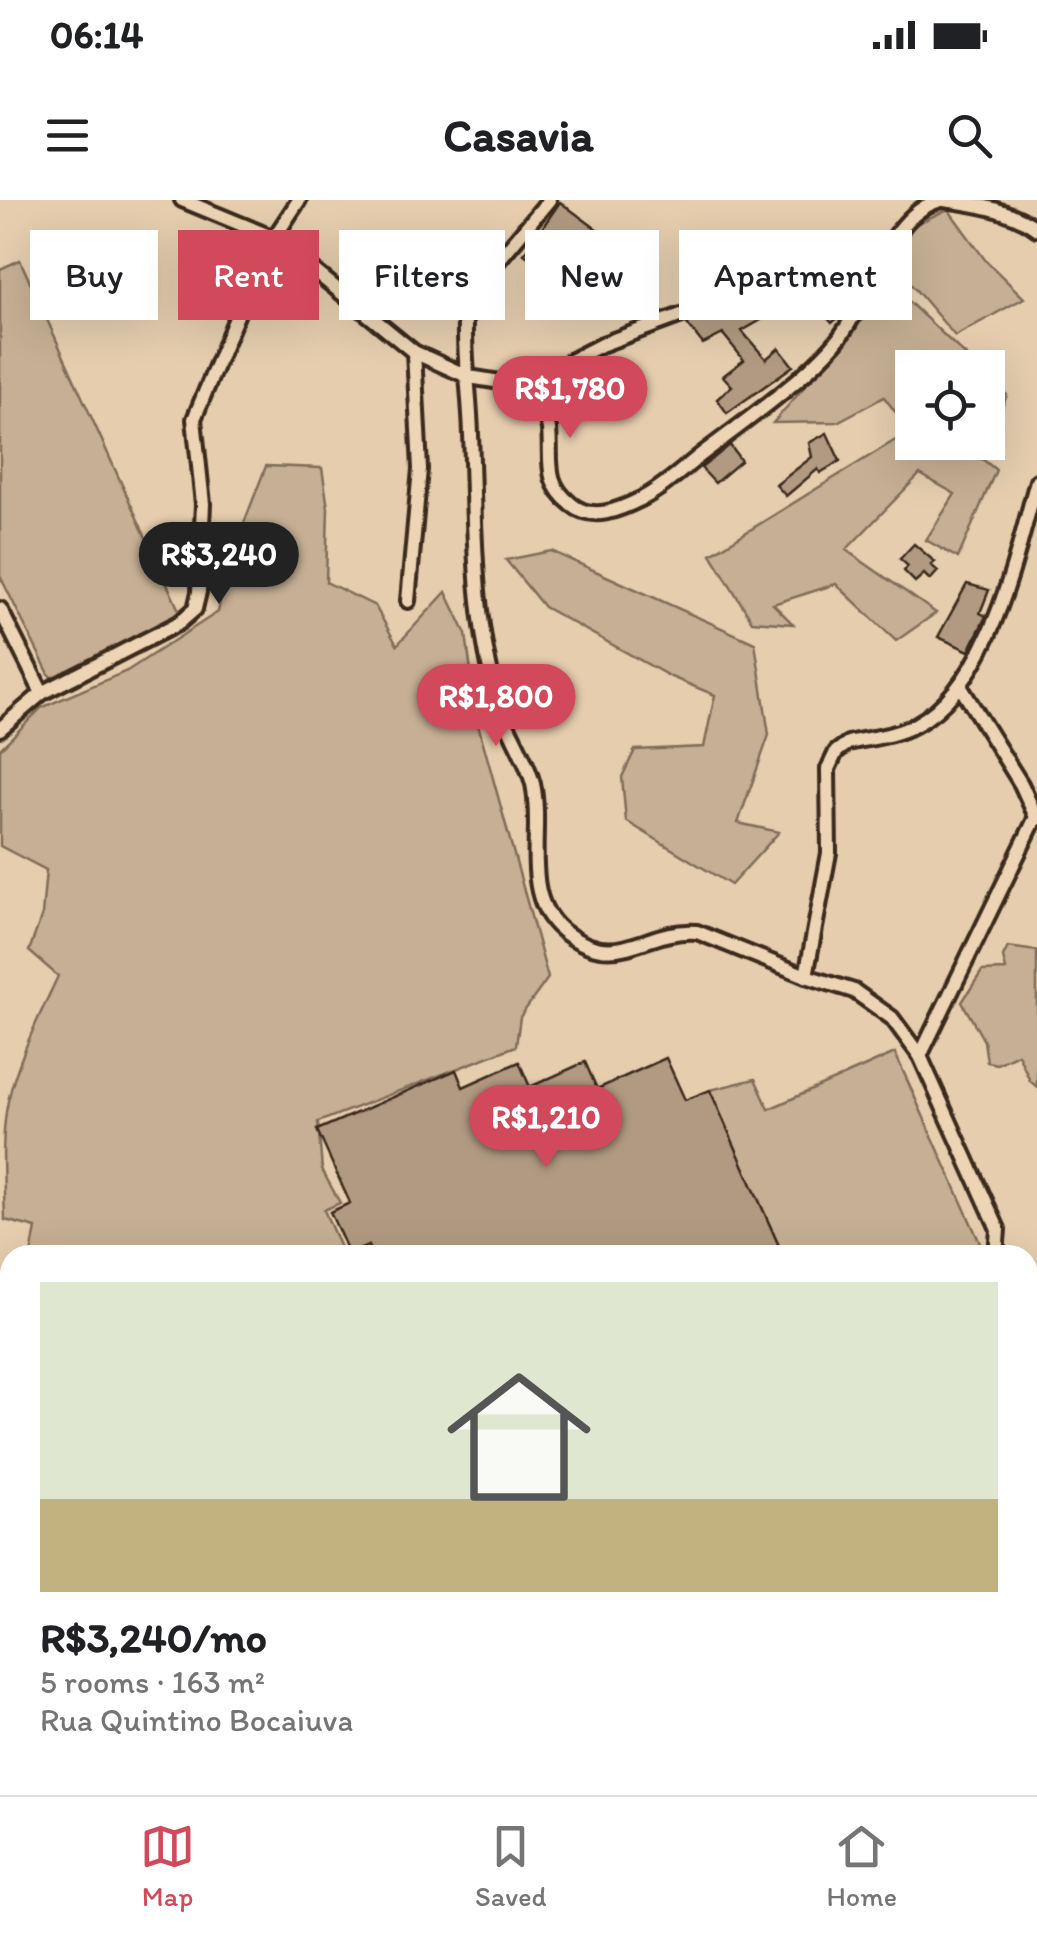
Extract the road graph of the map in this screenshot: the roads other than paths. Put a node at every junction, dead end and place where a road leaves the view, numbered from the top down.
1 (182, 200) edge
2 (299, 200) edge
3 (549, 200) edge
4 (943, 200) edge
5 (1037, 229) edge
6 (255, 230) edge
7 (279, 230) edge
8 (319, 275) edge
9 (679, 317) edge
10 (235, 320) edge
11 (414, 352) junction
12 (469, 377) junction
13 (532, 387) junction
14 (1037, 482) edge
15 (408, 601) dead end
16 (0, 609) edge
17 (960, 686) junction
18 (42, 693) junction
19 (0, 729) edge
20 (1036, 818) edge
21 (806, 976) junction
22 (920, 1056) junction
23 (997, 1245) edge

1 - 6 street
2 - 7 street
3 - 12 street
4 - 5 street
4 - 13 street
8 - 11 street
9 - 13 street
10 - 18 street
11 - 12 street
11 - 15 street
12 - 13 street
12 - 21 street
14 - 17 street
16 - 18 street
17 - 20 street
17 - 21 street
18 - 19 street
20 - 22 street
21 - 22 street
22 - 23 street

